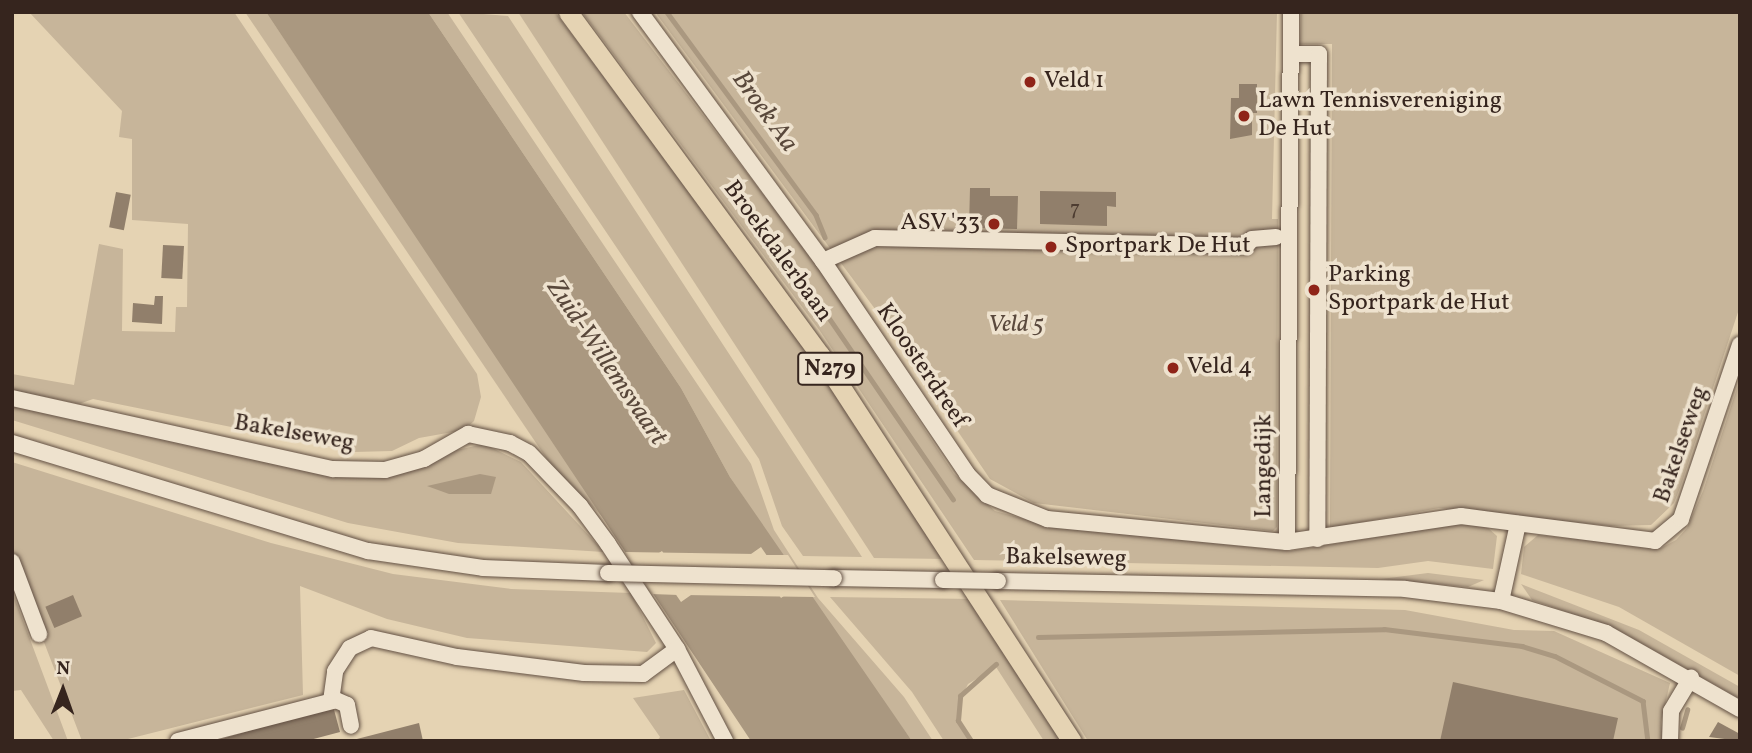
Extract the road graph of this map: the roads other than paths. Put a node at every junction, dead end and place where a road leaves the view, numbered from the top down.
1 (568, 12) edge
2 (640, 12) edge
3 (1291, 12) edge
4 (1291, 54) junction
5 (1276, 237) dead end
6 (823, 261) junction
7 (1740, 345) edge
8 (1735, 374) edge
9 (12, 398) edge
10 (12, 443) edge
11 (1518, 524) junction
12 (1317, 539) junction
13 (1287, 542) junction
14 (12, 562) edge
15 (1501, 601) junction
16 (39, 634) dead end
17 (677, 649) junction
18 (1691, 678) junction
19 (331, 701) junction
20 (1740, 709) edge
21 (351, 726) dead end
22 (188, 740) edge
23 (725, 741) edge
24 (1072, 741) edge
25 (1670, 741) edge

1 - 24 main road, Broekdalerbaan / N279
2 - 6 street, Kloosterdreef
3 - 4 street, Langedijk
4 - 12 street
4 - 13 street, Langedijk
5 - 6 street
6 - 13 street, Kloosterdreef
7 - 8 street, Bakelseweg
8 - 11 street, Bakelseweg
9 - 17 street, Bakelseweg
10 - 15 street, Bakelseweg, bridge
11 - 12 street, Bakelseweg
11 - 15 street
12 - 13 street, Kloosterdreef
14 - 16 street
15 - 18 street, Bakelseweg
17 - 19 street
17 - 23 street, Bakelseweg
18 - 20 street, Bakelseweg
18 - 25 street
19 - 21 street
19 - 22 street

